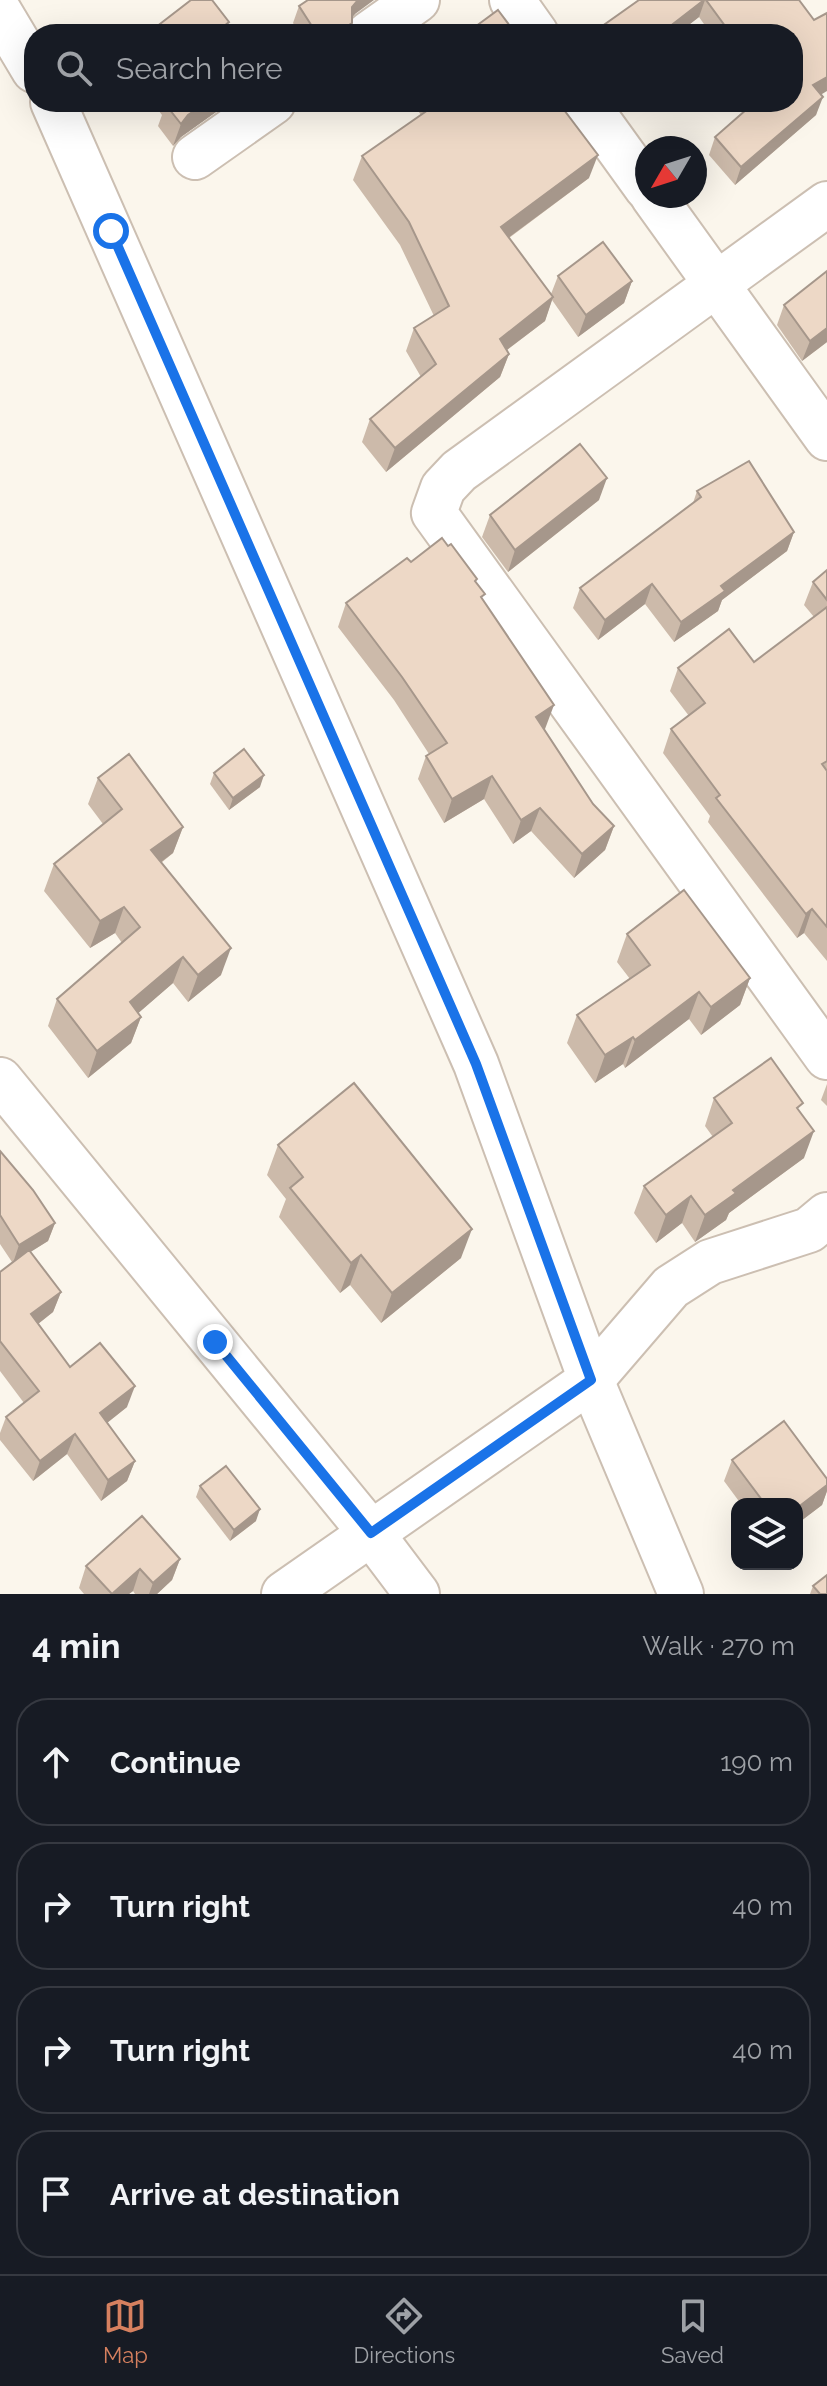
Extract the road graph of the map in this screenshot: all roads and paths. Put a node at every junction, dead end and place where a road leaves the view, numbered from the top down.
1 (417, 0) edge
2 (512, 0) edge
3 (0, 13) edge
4 (383, 24) edge
5 (529, 24) edge
6 (24, 53) edge
7 (57, 112) edge
8 (259, 112) edge
9 (592, 112) edge
10 (195, 157) dead end
11 (635, 171) edge
12 (827, 204) edge
13 (662, 208) edge
14 (715, 283) junction
15 (827, 438) edge
16 (827, 1057) edge
17 (0, 1080) edge
18 (827, 1215) edge
19 (591, 1380) junction
20 (371, 1533) junction
21 (284, 1594) edge
22 (417, 1594) edge
23 (681, 1594) edge

1 - 4 street
2 - 5 street
3 - 6 street
7 - 19 street
8 - 10 street
9 - 11 street
12 - 14 street
13 - 14 street
14 - 15 street
14 - 16 street
17 - 20 street
18 - 19 street
19 - 20 street
19 - 23 street
20 - 21 street
20 - 22 street

